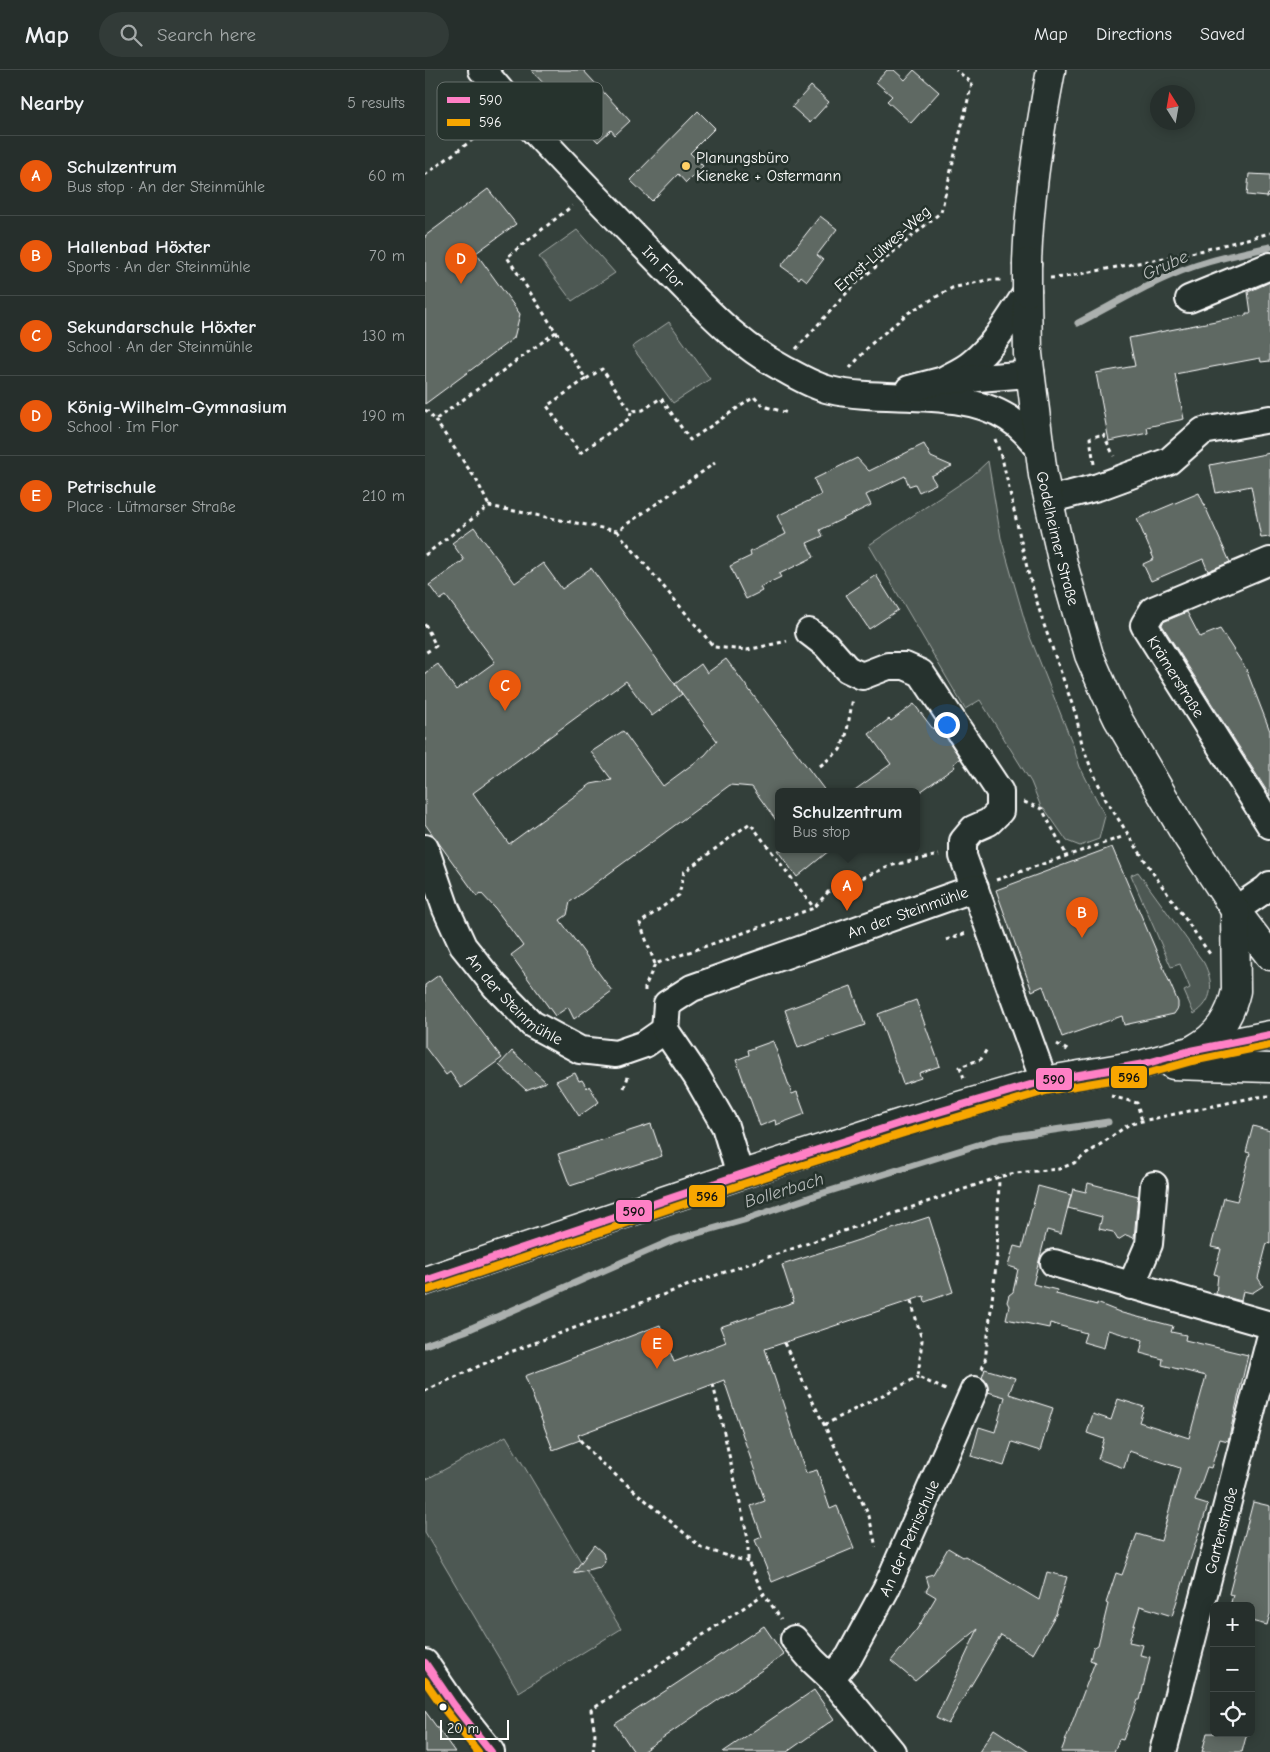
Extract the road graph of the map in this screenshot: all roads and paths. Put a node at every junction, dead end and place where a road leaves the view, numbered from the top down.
1 (482, 70) edge
2 (956, 70) edge
3 (1051, 70) edge
4 (492, 82) edge
5 (472, 140) edge
6 (542, 140) edge
7 (425, 174) edge
8 (590, 192) junction
9 (1270, 233) edge
10 (1270, 266) edge
11 (1027, 278) junction
12 (1189, 299) dead end
13 (556, 332) junction
14 (794, 352) dead end
15 (843, 369) dead end
16 (1031, 374) junction
17 (586, 379) junction
18 (941, 381) junction
19 (887, 395) junction
20 (425, 410) edge
21 (631, 411) junction
22 (788, 413) dead end
23 (1270, 418) edge
24 (435, 420) junction
25 (1040, 450) junction
26 (715, 463) dead end
27 (1048, 500) junction
28 (489, 506) junction
29 (617, 530) junction
30 (425, 555) edge
31 (1270, 561) edge
32 (425, 624) edge
33 (809, 632) joint
34 (425, 653) edge
35 (855, 673) junction
36 (820, 766) dead end
37 (1000, 792) junction
38 (1270, 825) edge
39 (1122, 837) dead end
40 (425, 848) edge
41 (1067, 856) junction
42 (982, 885) junction
43 (1270, 885) edge
44 (814, 908) dead end
45 (1235, 910) junction
46 (435, 913) edge
47 (1270, 956) edge
48 (655, 964) dead end
49 (665, 1030) junction
50 (1270, 1035) edge
51 (987, 1049) dead end
52 (1191, 1051) junction
53 (1144, 1064) junction
54 (1270, 1068) edge
55 (632, 1070) dead end
56 (962, 1073) dead end
57 (1044, 1081) junction
58 (624, 1088) dead end
59 (1270, 1096) edge
60 (740, 1175) junction
61 (999, 1177) junction
62 (1154, 1185) dead end
63 (1054, 1263) dead end
64 (425, 1281) edge
65 (1131, 1286) junction
66 (911, 1300) dead end
67 (1270, 1325) edge
68 (1270, 1339) edge
69 (784, 1343) dead end
70 (918, 1377) junction
71 (713, 1384) dead end
72 (425, 1391) edge
73 (971, 1395) junction
74 (824, 1425) junction
75 (580, 1440) dead end
76 (877, 1550) dead end
77 (748, 1562) junction
78 (764, 1594) junction
79 (795, 1639) joint
80 (425, 1663) edge
81 (831, 1678) junction
82 (491, 1752) edge
83 (593, 1752) edge
84 (892, 1752) edge
85 (1163, 1752) edge

1 - 4 street, Im Flor
2 - 14 path, Ernst-Lülwes-Weg
3 - 11 main road, Godelheimer Straße
5 - 7 path
6 - 8 street, Im Flor
8 - 13 path
8 - 19 street, Im Flor
9 - 11 path
10 - 12 street
11 - 15 path
11 - 16 main road, Godelheimer Straße
11 - 18 street, Im Flor
13 - 17 path
13 - 24 path
16 - 18 street, Im Flor
16 - 25 main road, Godelheimer Straße
17 - 21 path
17 - 21 path
18 - 19 street, Im Flor
19 - 25 street, Im Flor
20 - 24 path
21 - 22 path
23 - 27 street
24 - 28 path
25 - 27 main road, Godelheimer Straße
26 - 29 path
27 - 45 main road, Godelheimer Straße
28 - 29 path
28 - 30 path
29 - 33 path
31 - 38 street, Krämerstraße
32 - 34 path
33 - 35 street
35 - 36 path
35 - 37 street
37 - 41 path
37 - 42 street, An der Steinmühle
39 - 41 path
40 - 46 street, An der Steinmühle
41 - 42 path
42 - 49 street, An der Steinmühle
42 - 57 street
43 - 45 street
44 - 48 path
45 - 47 main road, Godelheimer Straße
45 - 52 main road
46 - 49 street, An der Steinmühle
49 - 60 street
50 - 52 main road
51 - 56 path
52 - 53 main road
53 - 54 main road
53 - 57 main road
55 - 58 path
57 - 60 main road
59 - 61 path
60 - 64 main road
61 - 72 path
61 - 73 path
62 - 65 street
63 - 65 street
65 - 67 street
66 - 70 path
68 - 85 street, Gartenstraße
69 - 74 path
70 - 73 path
70 - 74 path
71 - 77 path
73 - 81 street, An der Petrischule
74 - 76 path
75 - 77 path
77 - 78 path
78 - 79 path
78 - 83 path
79 - 81 street
80 - 82 street
81 - 84 street

